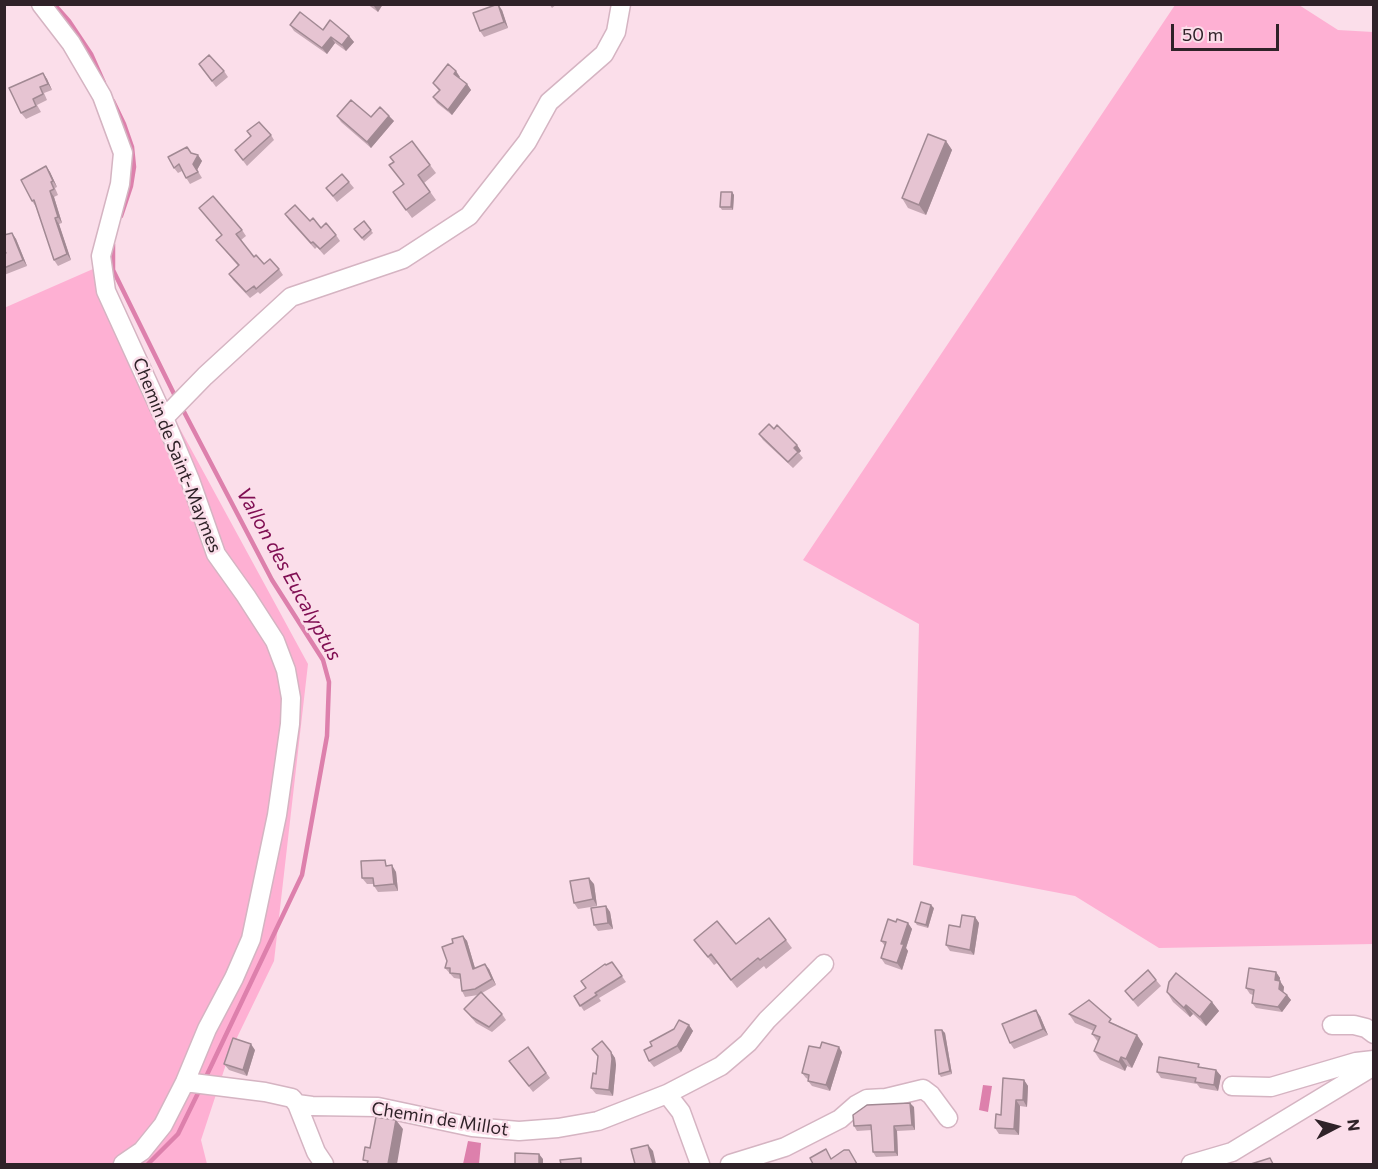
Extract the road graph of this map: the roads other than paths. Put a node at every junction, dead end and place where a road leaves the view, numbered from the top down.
1 (41, 4) edge
2 (621, 4) edge
3 (169, 413) junction
4 (824, 964) dead end
5 (1332, 1025) dead end
6 (1374, 1034) edge
7 (1374, 1060) edge
8 (1374, 1066) edge
9 (191, 1082) junction
10 (1232, 1086) dead end
11 (668, 1094) junction
12 (297, 1104) junction
13 (948, 1118) dead end
14 (123, 1164) edge
15 (324, 1164) edge
16 (700, 1164) edge
17 (730, 1164) edge
18 (1191, 1164) edge

1 - 3 street, Chemin de Saint-Maymes
2 - 3 street
3 - 9 street, Chemin de Saint-Maymes
4 - 11 street, Chemin de Millot
5 - 6 street
7 - 10 street
8 - 18 street
9 - 12 street, Chemin de Millot
9 - 14 street, Chemin de Saint-Maymes
11 - 12 street, Chemin de Millot
11 - 16 street
12 - 15 street
13 - 17 street

